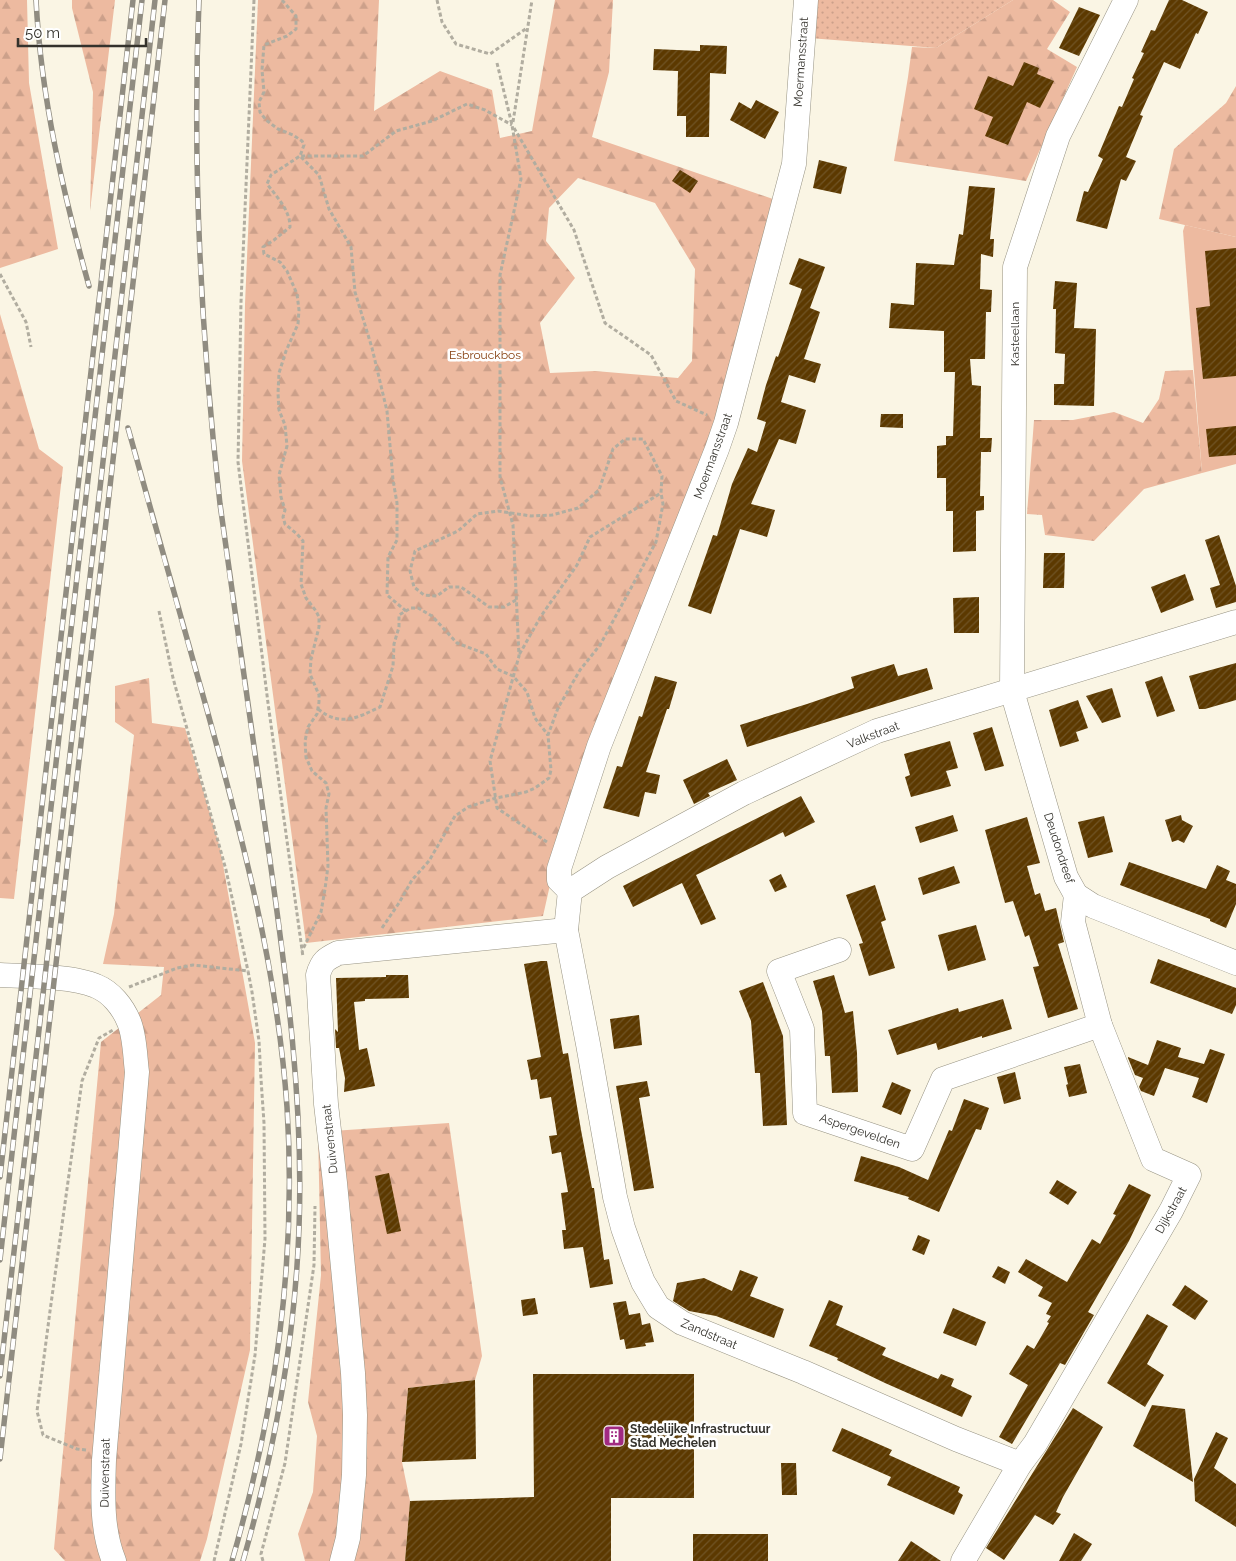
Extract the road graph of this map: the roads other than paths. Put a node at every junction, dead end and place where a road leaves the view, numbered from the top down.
1 (806, 0) edge
2 (1126, 0) edge
3 (1236, 622) edge
4 (1012, 691) junction
5 (570, 891) junction
6 (1076, 895) junction
7 (566, 930) junction
8 (839, 950) dead end
9 (1236, 963) edge
10 (0, 975) edge
11 (1100, 1025) junction
12 (1020, 1464) junction
13 (114, 1561) edge
14 (342, 1561) edge
15 (963, 1561) edge

1 - 5 street, Moermansstraat
2 - 4 street, Kasteellaan
3 - 4 street, Valkstraat
4 - 5 street, Valkstraat
4 - 6 street, Deudondreef
5 - 7 street
6 - 9 street, Deudondreef
6 - 11 street, Dijkstraat
7 - 12 street, Zandstraat
7 - 14 street, Duivenstraat
8 - 11 street, Aspergevelden
10 - 13 street, Duivenstraat
11 - 12 street, Dijkstraat
12 - 15 street

